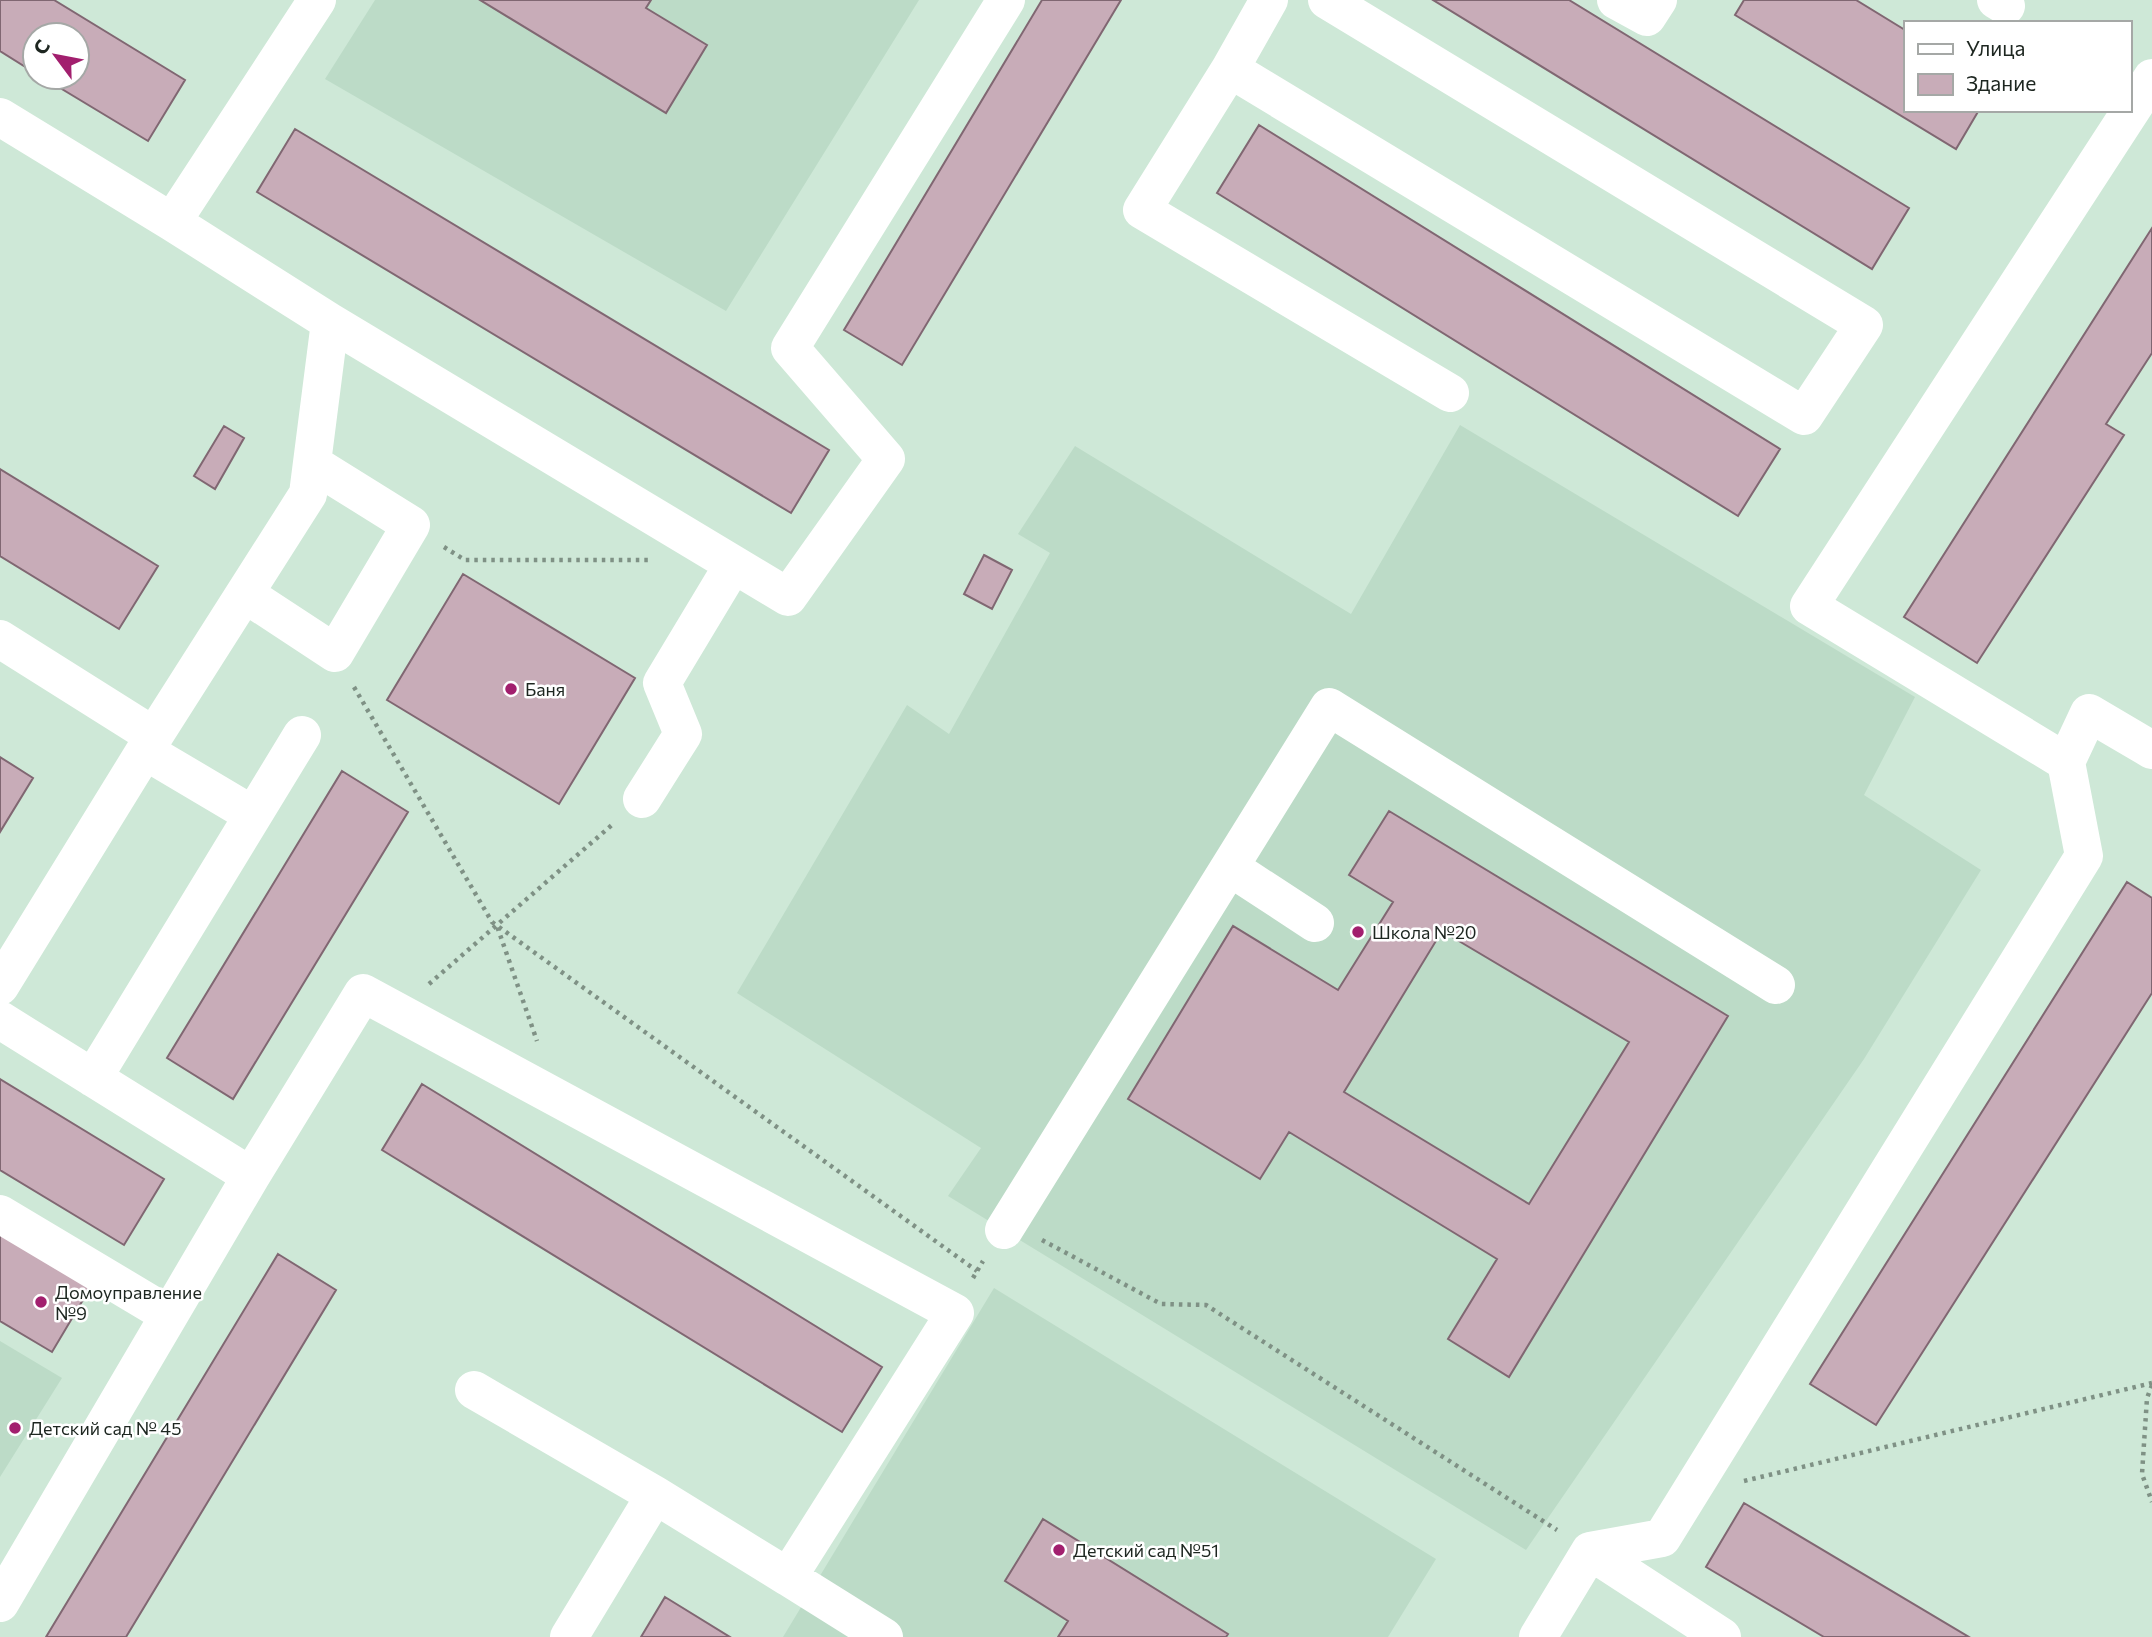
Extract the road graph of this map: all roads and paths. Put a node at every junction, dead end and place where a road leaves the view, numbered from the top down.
1 (317, 0) edge
2 (1006, 0) edge
3 (1269, 0) edge
4 (1327, 0) edge
5 (1616, 0) edge
6 (1658, 0) edge
7 (1230, 69) junction
8 (2152, 78) edge
9 (2131, 110) edge
10 (2130, 112) edge
11 (0, 117) edge
12 (172, 222) junction
13 (330, 322) junction
14 (1450, 393) dead end
15 (313, 464) junction
16 (465, 560) dead end
17 (658, 560) dead end
18 (733, 565) junction
19 (245, 594) junction
20 (0, 639) edge
21 (335, 653) junction
22 (302, 735) dead end
23 (150, 743) junction
24 (2152, 750) edge
25 (2066, 762) junction
26 (642, 799) joint
27 (253, 815) junction
28 (1231, 868) junction
29 (1315, 923) dead end
30 (496, 926) junction
31 (1776, 985) dead end
32 (0, 986) edge
33 (398, 1012) junction
34 (0, 1020) edge
35 (93, 1078) junction
36 (557, 1098) junction
37 (251, 1176) junction
38 (0, 1214) edge
39 (1004, 1230) junction
40 (977, 1271) junction
41 (955, 1313) junction
42 (169, 1315) junction
43 (2152, 1384) edge
44 (474, 1390) dead end
45 (1732, 1484) dead end
46 (655, 1495) junction
47 (2152, 1502) edge
48 (1590, 1551) junction
49 (788, 1577) junction
50 (0, 1603) edge
51 (569, 1637) edge
52 (884, 1637) edge
53 (1538, 1637) edge
54 (1722, 1637) edge

1 - 12 lane
2 - 18 lane
3 - 7 lane
4 - 7 lane
5 - 6 lane
7 - 14 lane
8 - 9 lane
10 - 25 lane
11 - 12 lane
12 - 13 lane
13 - 15 lane
13 - 18 lane
15 - 19 lane
15 - 21 lane
16 - 17 path
18 - 26 lane
19 - 21 lane
19 - 23 lane
20 - 23 lane
21 - 30 path
22 - 27 lane
23 - 27 lane
23 - 32 lane
24 - 25 lane
25 - 48 lane
26 - 30 path
27 - 35 lane
28 - 29 lane
28 - 31 lane
28 - 39 lane
30 - 33 path
30 - 36 path
30 - 40 path
33 - 36 lane
33 - 37 lane
34 - 35 lane
35 - 37 lane
36 - 41 lane
37 - 42 lane
38 - 42 lane
39 - 40 path
39 - 48 path
40 - 41 path
41 - 49 lane
42 - 50 lane
43 - 45 path
43 - 47 path
44 - 46 lane
46 - 49 lane
46 - 51 lane
48 - 53 lane
48 - 54 lane
49 - 52 lane

